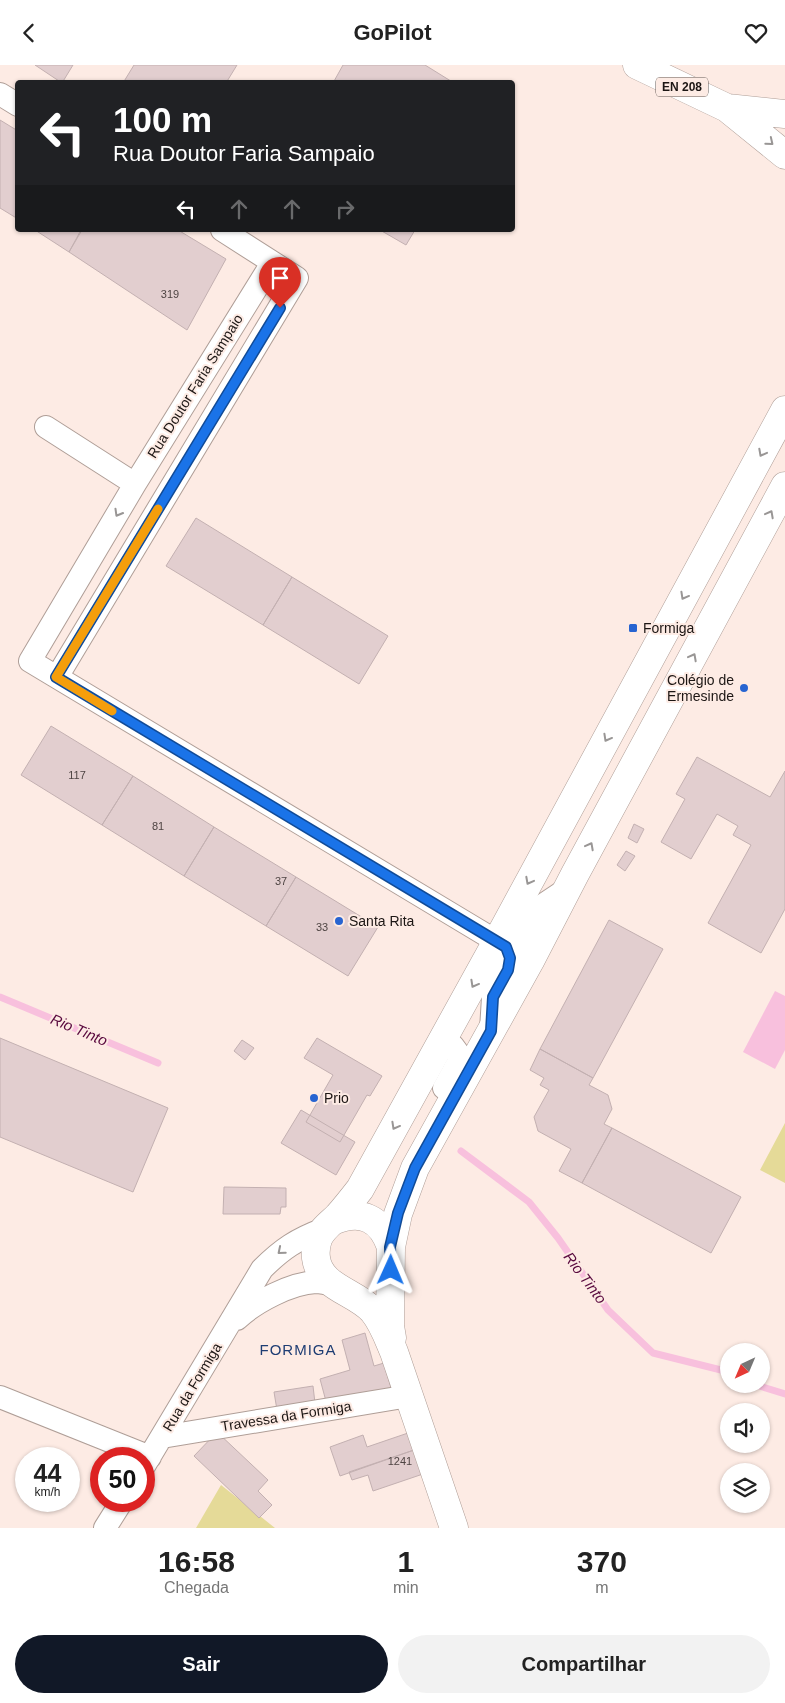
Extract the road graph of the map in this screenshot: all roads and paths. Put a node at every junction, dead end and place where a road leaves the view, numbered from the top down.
1 (637, 65) edge
2 (0, 94) edge
3 (15, 103) edge
4 (727, 108) junction
5 (785, 114) edge
6 (785, 155) edge
7 (225, 232) edge
8 (272, 263) junction
9 (785, 410) edge
10 (46, 427) dead end
11 (135, 484) junction
12 (785, 486) edge
13 (56, 677) junction
14 (567, 889) junction
15 (497, 941) junction
16 (491, 1031) junction
17 (440, 1045) junction
18 (438, 1125) junction
19 (329, 1225) junction
20 (391, 1253) junction
21 (338, 1287) junction
22 (225, 1333) junction
23 (394, 1352) junction
24 (409, 1396) junction
25 (0, 1397) edge
26 (162, 1437) junction
27 (115, 1447) edge
28 (155, 1448) edge
29 (115, 1512) edge
30 (105, 1528) edge
31 (454, 1528) edge

1 - 4 main road, EN 208
2 - 3 street
4 - 5 main road, EN 208
4 -> 6 main road, EN 208
7 - 8 street
8 - 11 street, Rua Doutor Faria Sampaio
8 - 13 street
9 -> 15 main road
10 - 11 street
11 -> 13 street, Rua Doutor Faria Sampaio
14 -> 12 main road
13 - 15 street, Rua Doutor Faria Sampaio
14 - 15 street
14 - 16 main road
15 - 16 street
15 -> 17 main road
16 - 18 main road
17 - 18 street
17 -> 19 main road
18 - 20 main road
19 - 20 main road
19 - 21 main road
19 -> 22 street, Rua da Formiga
20 - 21 main road
20 - 23 main road
21 - 22 street, Rua da Formiga
21 - 23 main road
22 - 26 street, Rua da Formiga
23 - 24 main road
24 - 26 street, Travessa da Formiga
24 - 31 main road
25 - 27 street
26 - 28 street, Rua da Formiga
29 - 30 street

